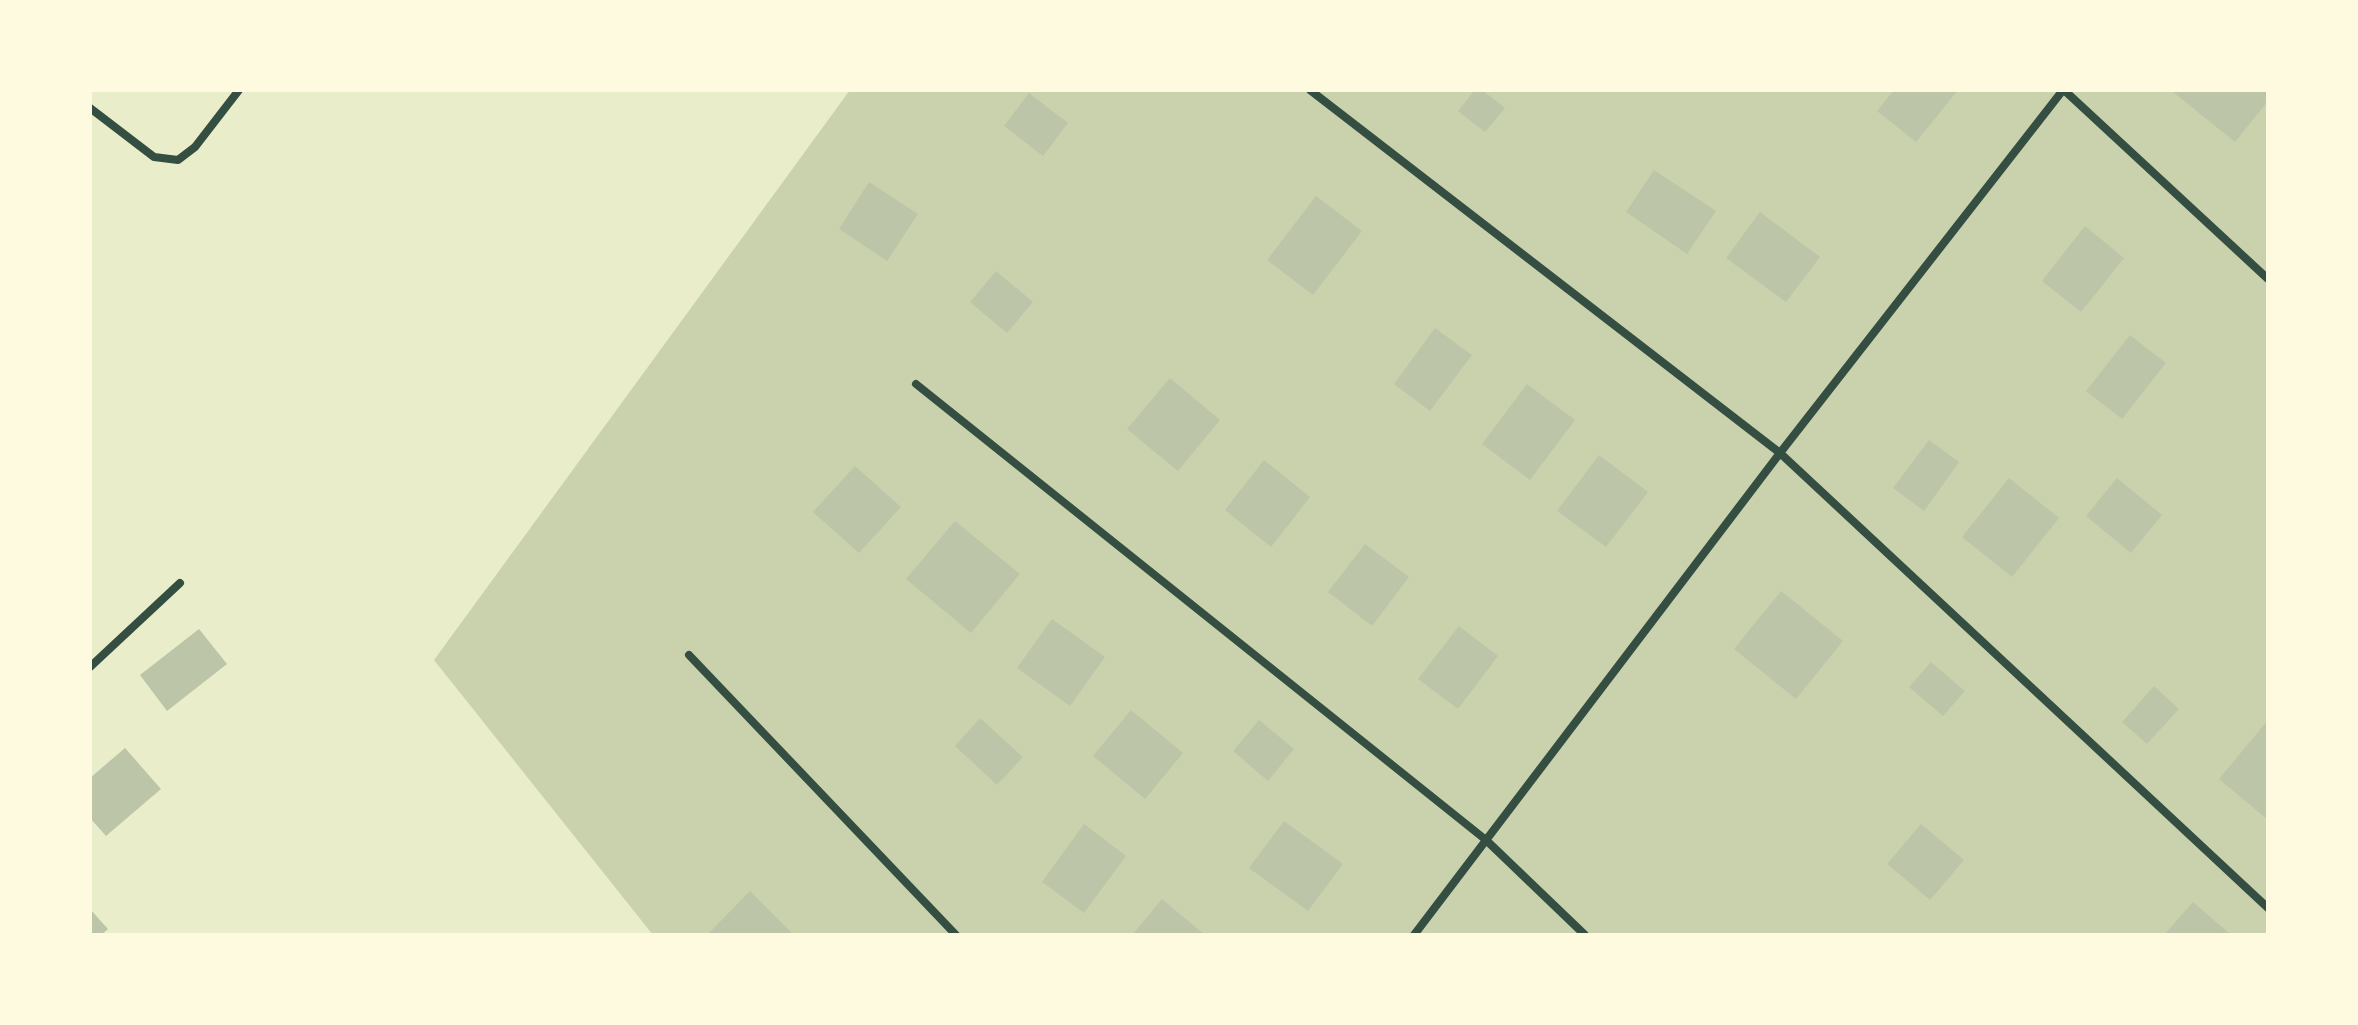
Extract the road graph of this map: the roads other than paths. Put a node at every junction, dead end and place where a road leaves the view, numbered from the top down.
1 (239, 90) edge
2 (1310, 90) edge
3 (2064, 90) edge
4 (90, 108) edge
5 (2268, 279) edge
6 (916, 384) dead end
7 (1780, 453) junction
8 (180, 583) dead end
9 (689, 655) dead end
10 (90, 667) edge
11 (1486, 840) junction
12 (2268, 908) edge
13 (956, 935) edge
14 (1414, 935) edge
15 (1585, 935) edge

1 - 4 street
2 - 7 street
3 - 5 street
3 - 7 street
6 - 11 street
7 - 11 street
7 - 12 street
8 - 10 street
9 - 13 street
11 - 14 street
11 - 15 street

